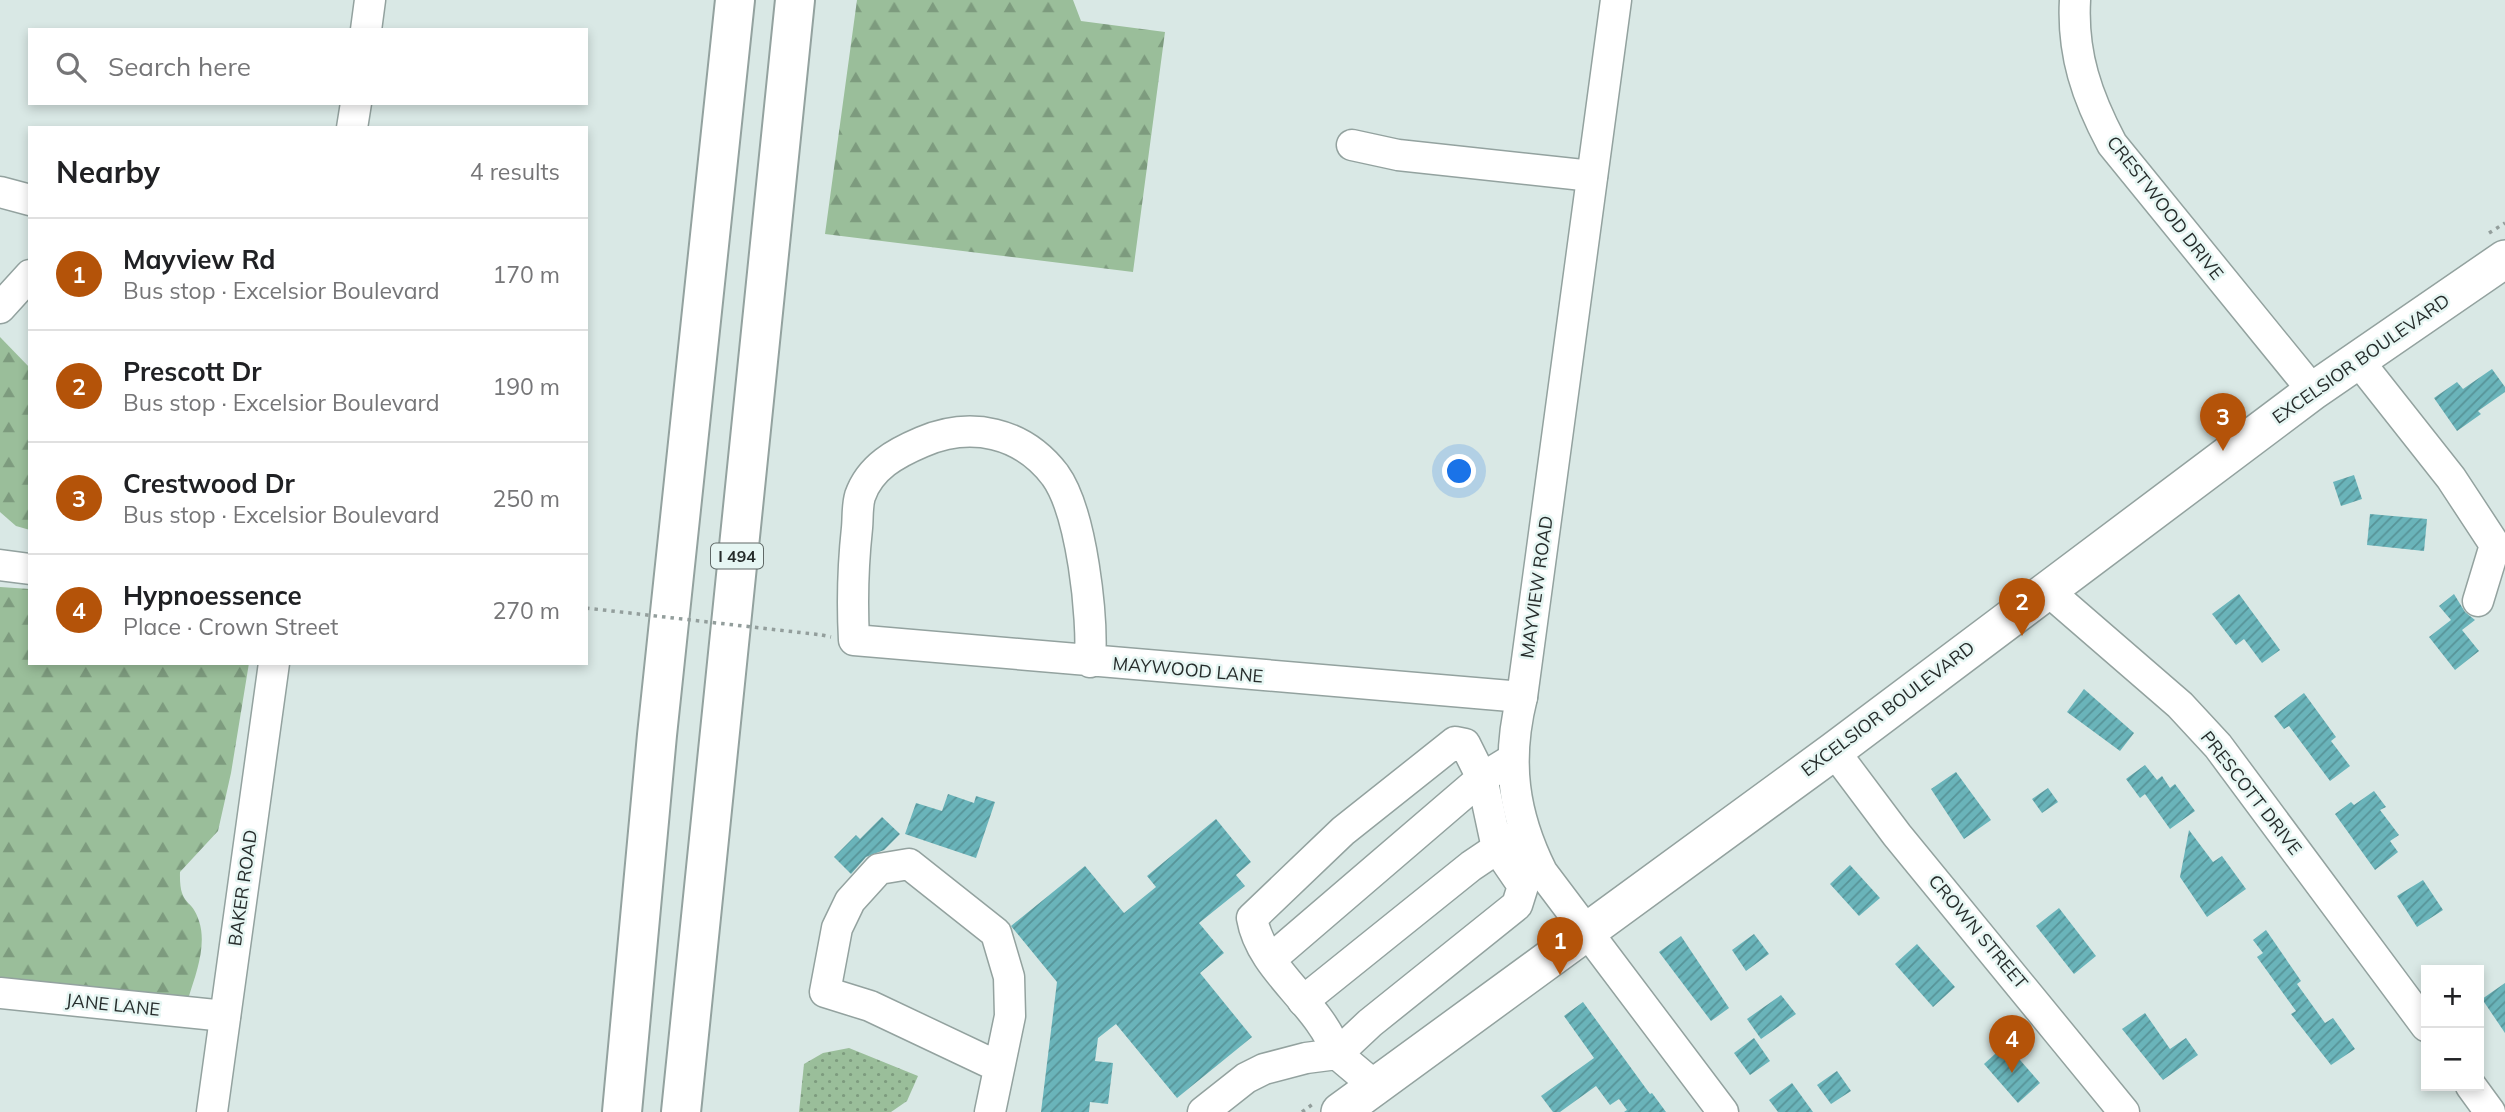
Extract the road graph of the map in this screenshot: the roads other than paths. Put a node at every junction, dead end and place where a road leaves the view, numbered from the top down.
1 (370, 0) edge
2 (735, 0) edge
3 (795, 0) edge
4 (1616, 0) edge
5 (2075, 0) edge
6 (366, 28) edge
7 (356, 105) edge
8 (352, 126) edge
9 (1352, 145) dead end
10 (1592, 176) junction
11 (0, 192) edge
12 (28, 199) edge
13 (2505, 259) edge
14 (28, 277) edge
15 (0, 308) edge
16 (2357, 359) junction
17 (2313, 391) junction
18 (0, 565) edge
19 (28, 569) edge
20 (2046, 589) junction
21 (2478, 601) dead end
22 (1090, 662) junction
23 (274, 665) edge
24 (1522, 697) junction
25 (1834, 751) junction
26 (1513, 759) junction
27 (1482, 778) junction
28 (1523, 831) junction
29 (1497, 848) junction
30 (1587, 932) junction
31 (1271, 959) junction
32 (0, 993) edge
33 (1303, 1001) junction
34 (226, 1016) junction
35 (2421, 1019) edge
36 (1337, 1054) junction
37 (999, 1067) junction
38 (1375, 1086) junction
39 (2475, 1091) edge
40 (212, 1112) edge
41 (622, 1112) edge
42 (681, 1112) edge
43 (990, 1112) edge
44 (1203, 1112) edge
45 (1340, 1112) edge
46 (1723, 1112) edge
47 (2124, 1112) edge
48 (2490, 1112) edge

1 - 6 street
2 - 41 highway
3 - 42 highway, I 494
4 - 10 street, MAYVIEW ROAD
5 - 17 street, CRESTWOOD DRIVE
7 - 8 street
9 - 10 street
10 - 24 street, MAYVIEW ROAD
11 - 12 street
13 - 16 main road, EXCELSIOR BOULEVARD
14 - 15 street
16 - 17 main road, EXCELSIOR BOULEVARD
16 - 21 street
17 - 20 main road, EXCELSIOR BOULEVARD
18 - 19 street
20 - 25 main road, EXCELSIOR BOULEVARD
20 - 35 street, PRESCOTT DRIVE
22 - 22 street, MAYWOOD LANE
22 - 24 street, MAYWOOD LANE
23 - 34 street, BAKER ROAD
24 - 26 street, MAYVIEW ROAD
25 - 30 main road, EXCELSIOR BOULEVARD
25 - 47 street, CROWN STREET
26 - 27 street
26 - 28 street, MAYVIEW ROAD
27 - 29 street
27 - 31 street
27 - 31 street
28 - 29 street
28 - 30 street, MAYVIEW ROAD
29 - 33 street
29 - 36 street
30 - 38 main road, EXCELSIOR BOULEVARD
30 - 46 street, MAYVIEW ROAD
31 - 33 street
32 - 34 street, JANE LANE
33 - 36 street
34 - 40 street, BAKER ROAD
36 - 38 street
36 - 44 street
37 - 37 street
37 - 43 street
38 - 45 main road, EXCELSIOR BOULEVARD
39 - 48 street

